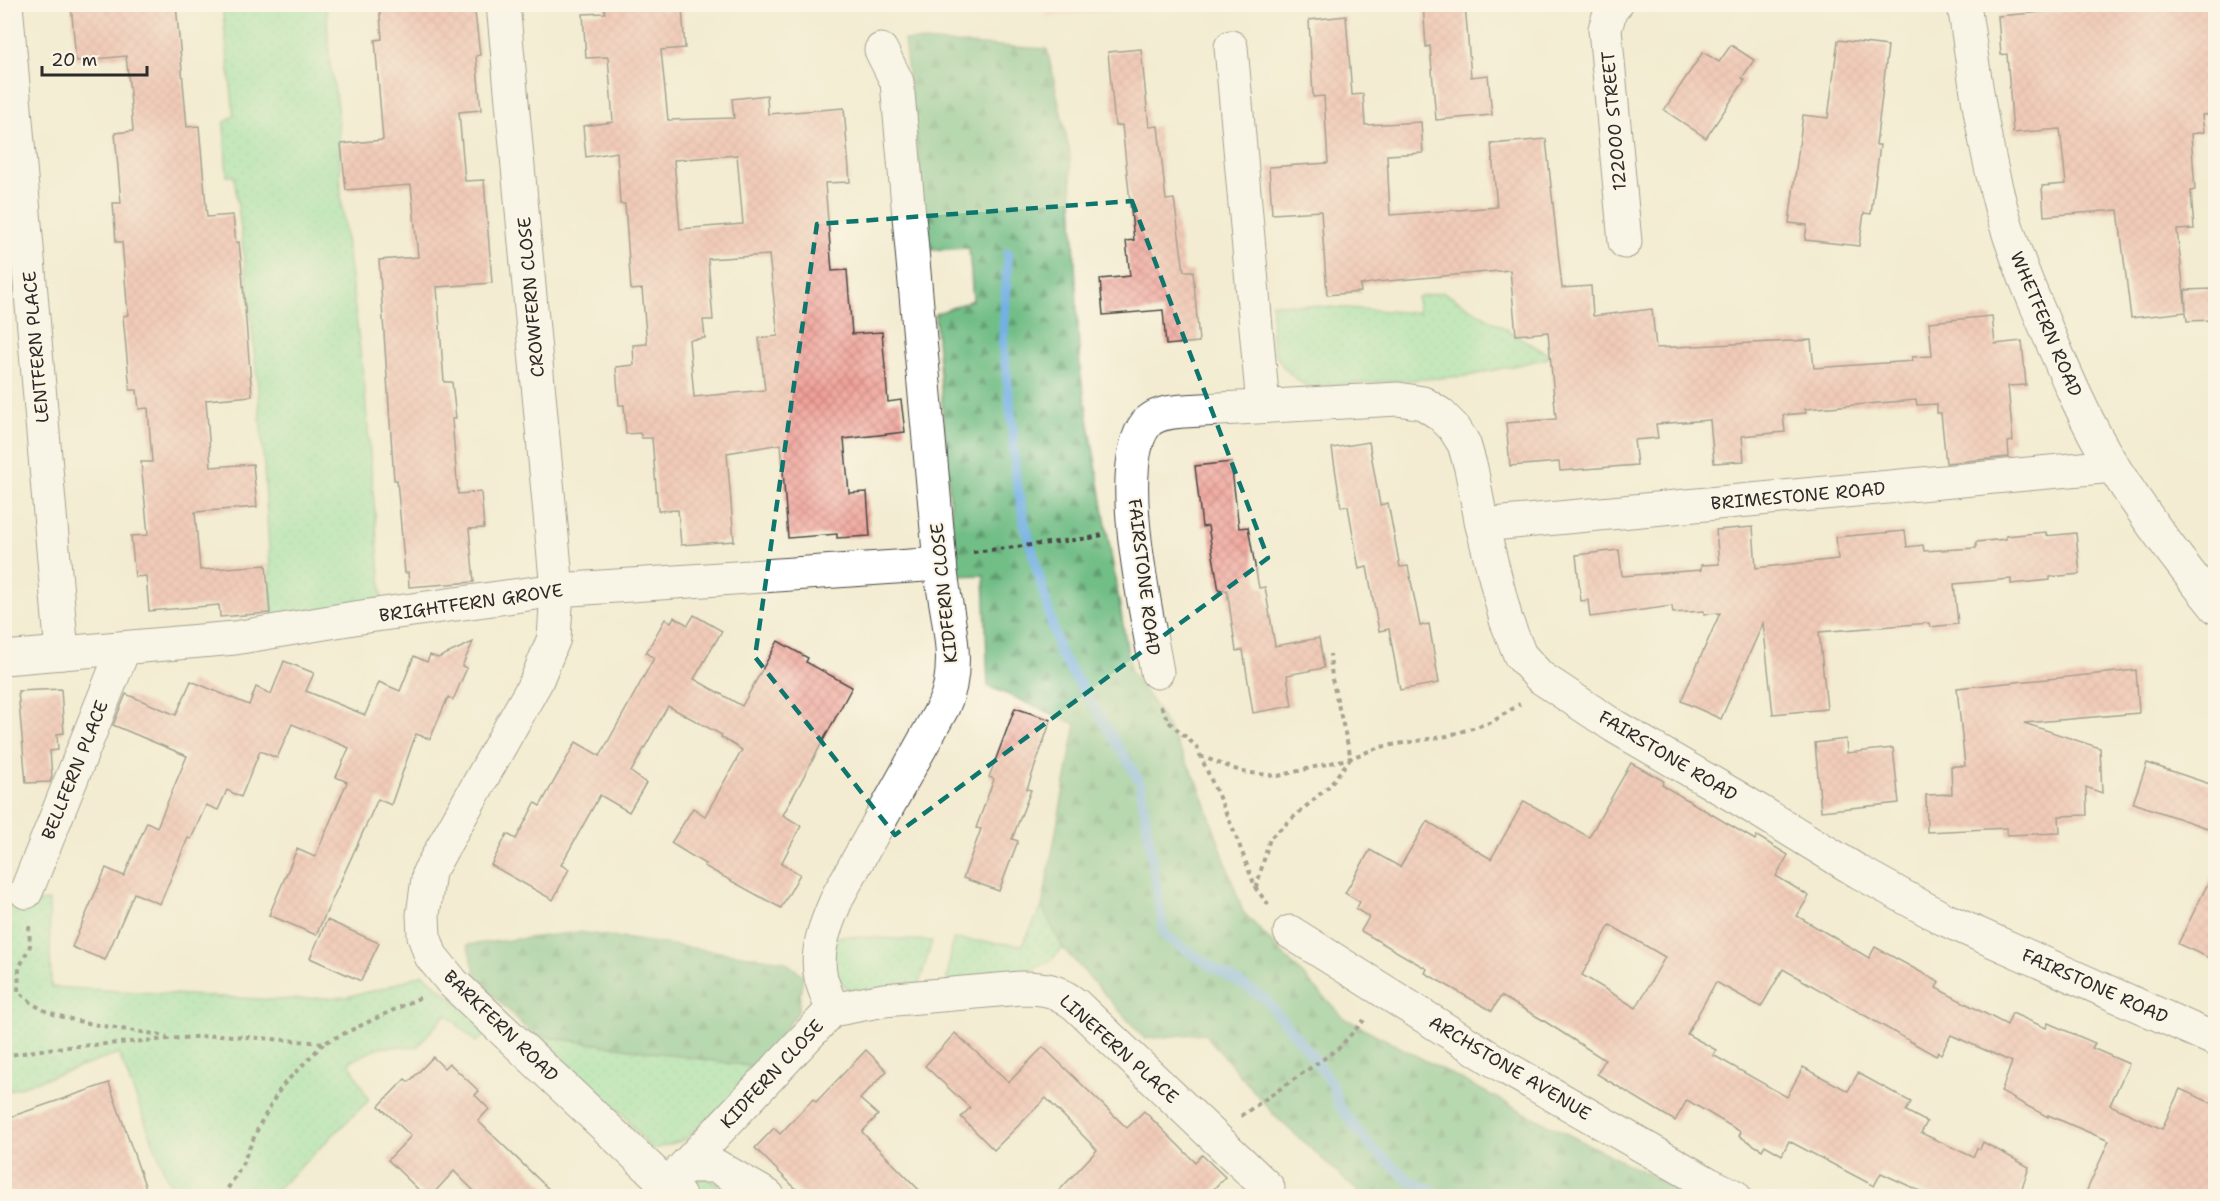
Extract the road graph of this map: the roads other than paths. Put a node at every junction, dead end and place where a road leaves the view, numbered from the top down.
1 (6, 4) edge
2 (503, 4) edge
3 (1616, 4) edge
4 (1964, 4) edge
5 (1230, 47) dead end
6 (881, 50) dead end
7 (1624, 242) dead end
8 (1263, 406) junction
9 (2113, 466) junction
10 (1482, 525) junction
11 (940, 564) junction
12 (557, 590) junction
13 (2216, 607) edge
14 (124, 648) junction
15 (62, 654) junction
16 (4, 658) edge
17 (1156, 672) road end
18 (26, 892) road end
19 (1290, 932) road end
20 (832, 1010) junction
21 (2216, 1040) edge
22 (677, 1183) edge
23 (1268, 1188) dead end
24 (768, 1197) edge
25 (1734, 1197) edge

1 - 15 street, LENTFERN PLACE
2 - 12 street, CROWFERN CLOSE
3 - 7 street, 122000 STREET
4 - 9 street, WHETFERN ROAD
5 - 8 street
6 - 11 street, KIDFERN CLOSE
8 - 10 street, FAIRSTONE ROAD
8 - 17 street, FAIRSTONE ROAD
9 - 10 street, BRIMESTONE ROAD
9 - 13 street, WHETFERN ROAD
10 - 21 street, FAIRSTONE ROAD
11 - 12 street, BRIGHTFERN GROVE
11 - 20 street, KIDFERN CLOSE
12 - 14 street, BRIGHTFERN GROVE
12 - 22 street, BARKFERN ROAD
14 - 15 street, BRIGHTFERN GROVE
14 - 18 street, BELLFERN PLACE
15 - 16 street, BRIGHTFERN GROVE
19 - 25 street, ARCHSTONE AVENUE
20 - 22 street, KIDFERN CLOSE
20 - 23 street, LINEFERN PLACE
22 - 24 street

